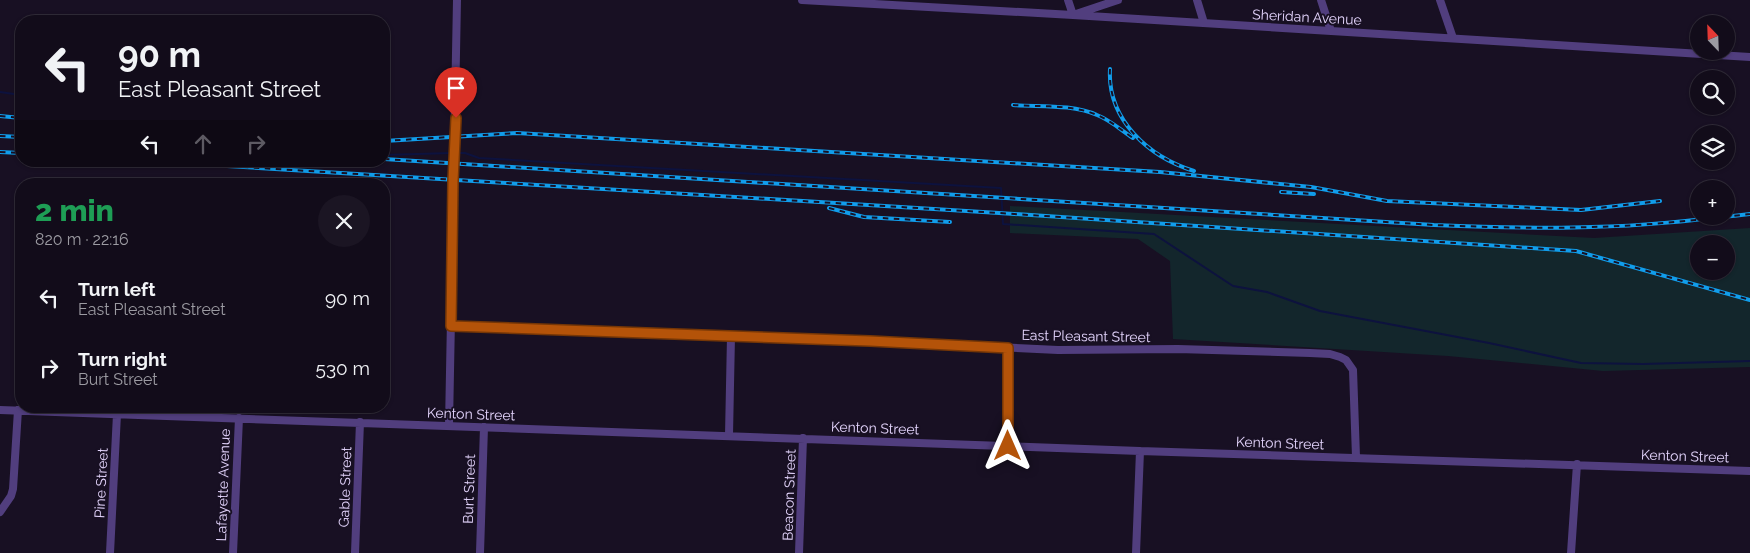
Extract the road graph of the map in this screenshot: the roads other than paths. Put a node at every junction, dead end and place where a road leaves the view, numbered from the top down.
1 (457, 0) edge
2 (802, 0) edge
3 (806, 0) edge
4 (938, 0) edge
5 (1068, 0) edge
6 (1118, 0) edge
7 (1197, 0) edge
8 (1321, 0) edge
9 (1440, 0) edge
10 (941, 8) junction
11 (1072, 15) junction
12 (1204, 23) junction
13 (1331, 31) junction
14 (1453, 38) junction
15 (1750, 57) edge
16 (451, 326) junction
17 (731, 336) junction
18 (1008, 348) junction
19 (0, 410) edge
20 (15, 410) edge
21 (18, 413) edge
22 (92, 413) edge
23 (117, 414) junction
24 (239, 418) junction
25 (360, 422) junction
26 (449, 425) junction
27 (484, 426) junction
28 (728, 435) junction
29 (803, 438) junction
30 (1008, 446) junction
31 (1140, 451) junction
32 (1356, 458) junction
33 (1577, 464) junction
34 (1750, 470) edge
35 (0, 512) edge
36 (110, 553) edge
37 (233, 553) edge
38 (355, 553) edge
39 (480, 553) edge
40 (799, 553) edge
41 (1136, 553) edge
42 (1571, 553) edge

1 - 16 street
2 - 3 street, Sheridan Avenue
3 - 10 street, Sheridan Avenue
4 - 10 street
5 - 11 street
6 - 11 street
7 - 12 street
8 - 13 street
9 - 14 street
10 - 11 street, Sheridan Avenue
11 - 12 street, Sheridan Avenue
12 - 13 street, Sheridan Avenue
13 - 14 street, Sheridan Avenue
14 - 15 street, Sheridan Avenue
16 - 17 street, East Pleasant Street
16 - 26 street
17 - 18 street, East Pleasant Street
17 - 28 street
18 - 30 street
18 - 32 street, East Pleasant Street
19 - 20 street, Kenton Street
21 - 35 street
22 - 23 street, Kenton Street
23 - 24 street, Kenton Street
23 - 36 street, Pine Street
24 - 25 street, Kenton Street
24 - 37 street, Lafayette Avenue
25 - 26 street, Kenton Street
25 - 38 street, Gable Street
26 - 27 street, Kenton Street
27 - 28 street, Kenton Street
27 - 39 street, Burt Street
28 - 29 street, Kenton Street
29 - 30 street, Kenton Street
29 - 40 street, Beacon Street
30 - 31 street, Kenton Street
31 - 32 street, Kenton Street
31 - 41 street
32 - 33 street, Kenton Street
33 - 34 street, Kenton Street
33 - 42 street

